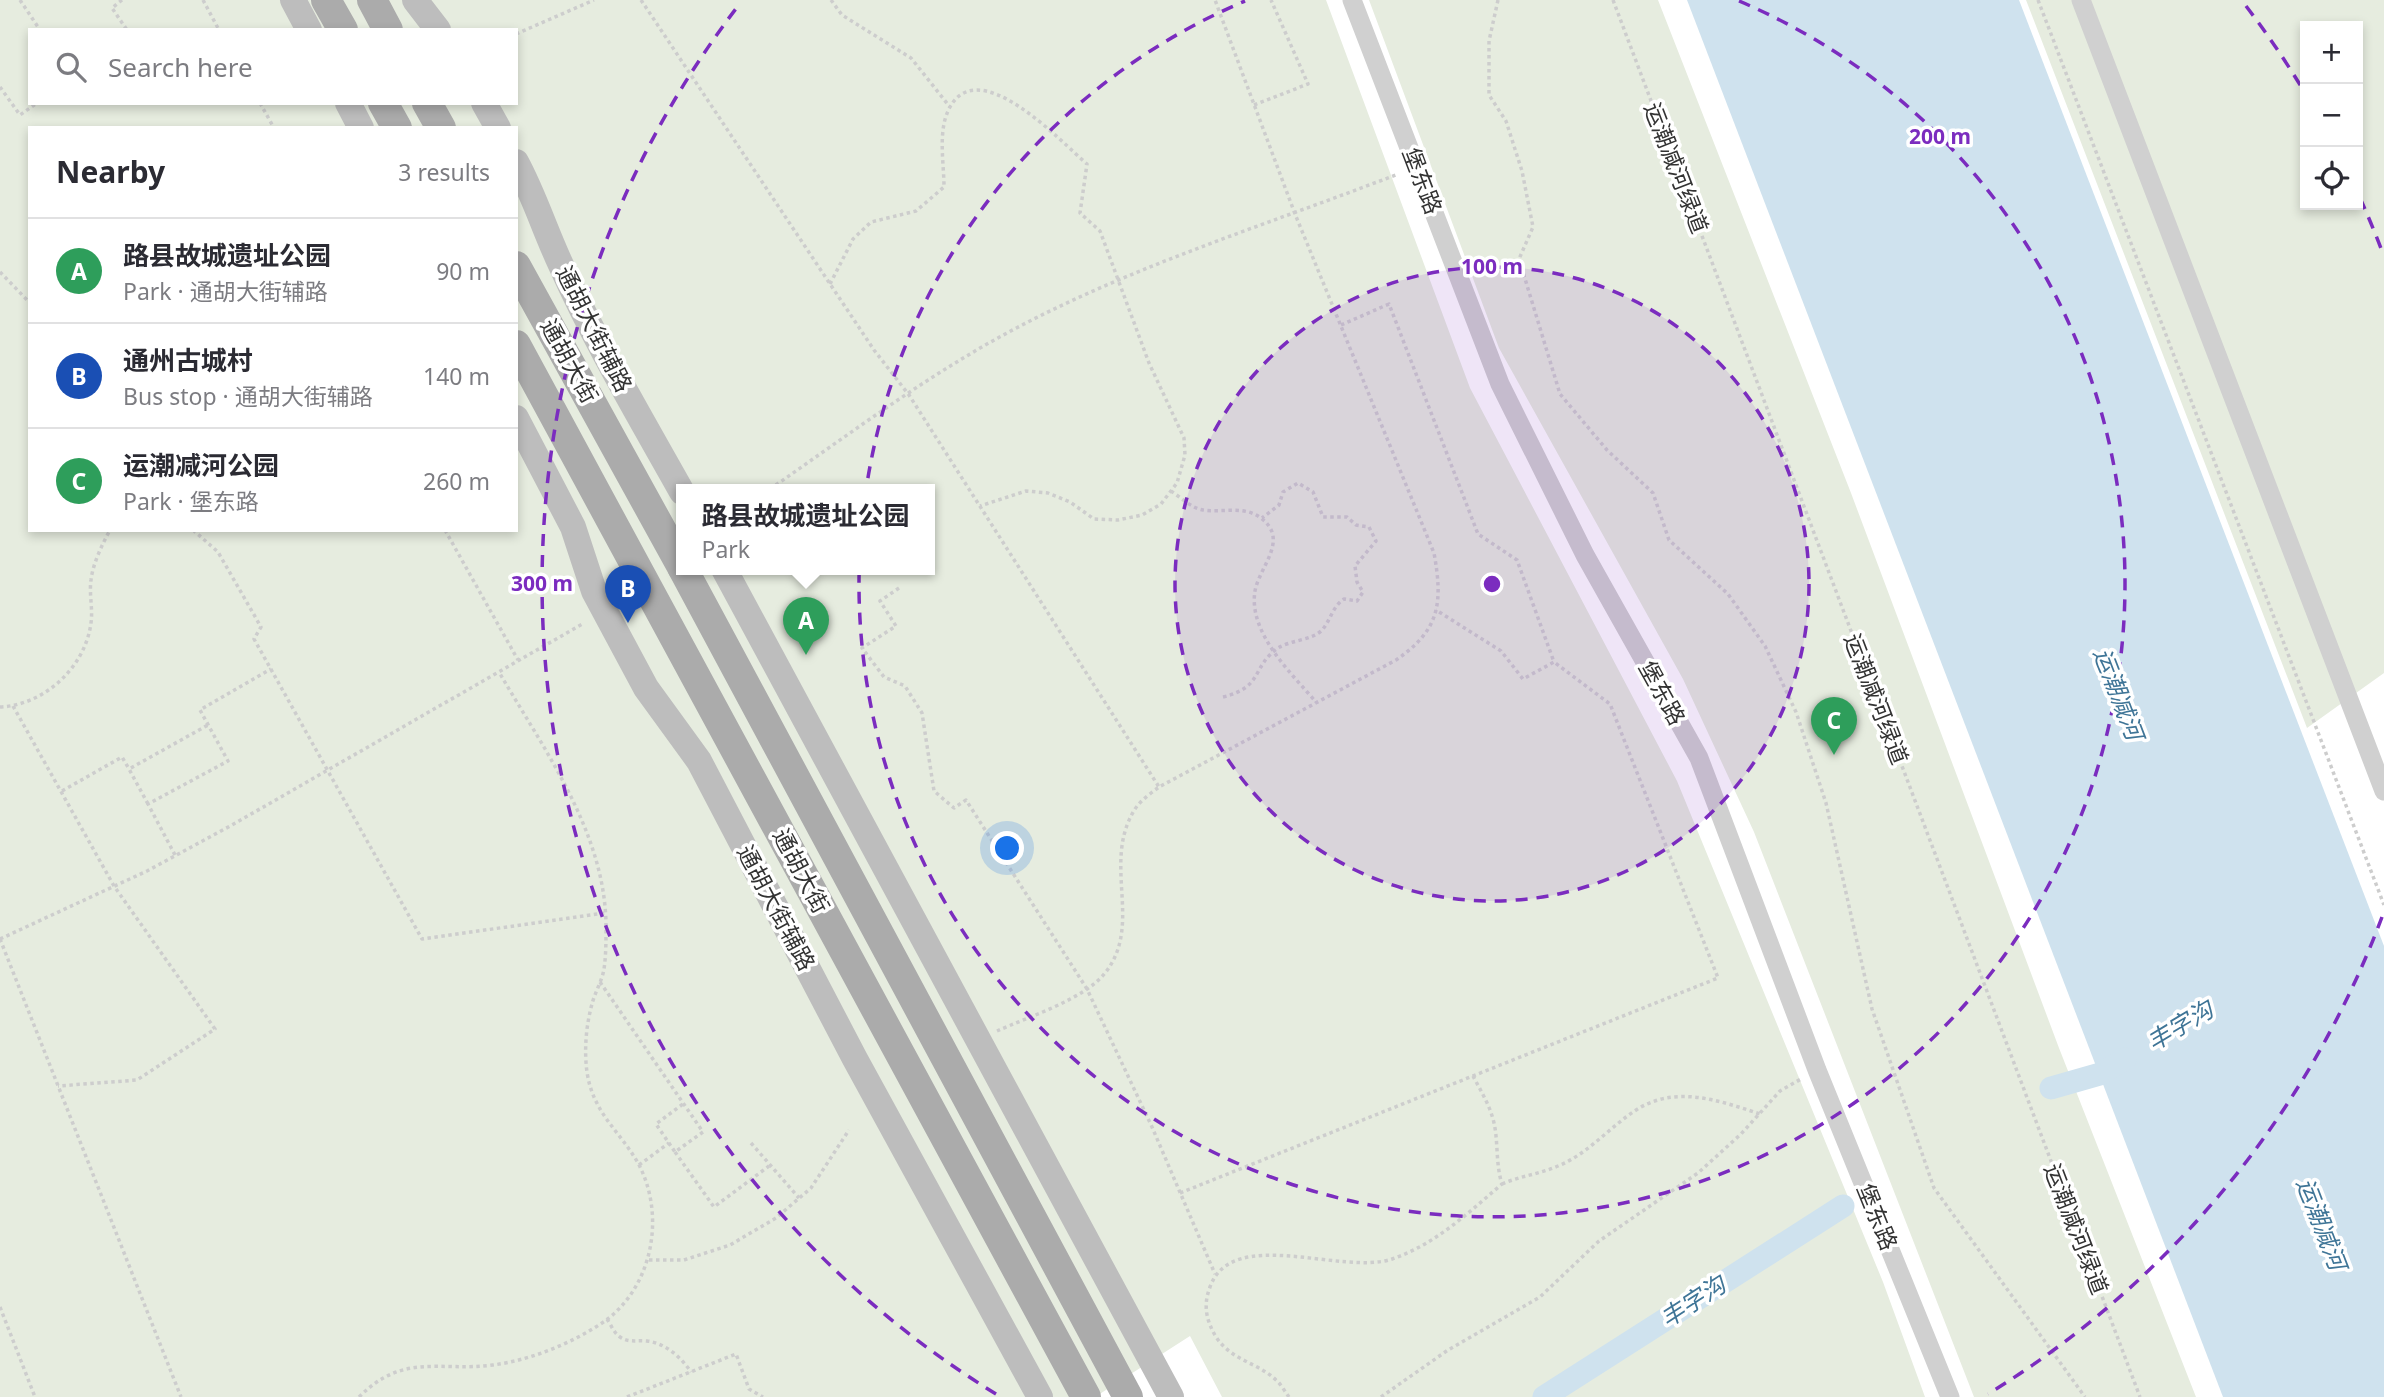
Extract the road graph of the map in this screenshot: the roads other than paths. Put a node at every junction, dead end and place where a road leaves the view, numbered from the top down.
1 (293, 0) edge
2 (326, 0) edge
3 (372, 0) edge
4 (415, 0) edge
5 (1352, 0) edge
6 (2081, 0) edge
7 (308, 28) edge
8 (342, 28) edge
9 (387, 28) edge
10 (436, 28) edge
11 (349, 105) edge
12 (384, 105) edge
13 (429, 105) edge
14 (485, 105) edge
15 (360, 126) edge
16 (396, 126) edge
17 (440, 126) edge
18 (497, 126) edge
19 (518, 166) edge
20 (518, 270) edge
21 (518, 349) edge
22 (518, 422) edge
23 (678, 484) edge
24 (676, 557) edge
25 (686, 575) edge
26 (727, 575) edge
27 (2384, 791) edge
28 (1041, 1397) edge
29 (1086, 1397) edge
30 (1128, 1397) edge
31 (1171, 1397) edge
32 (1950, 1397) edge

1 - 7 street
2 - 8 main road
3 - 9 main road
4 - 10 street
5 - 32 street, 堡东路
6 - 27 street
11 - 15 street
12 - 16 main road
13 - 17 main road
14 - 18 street
19 - 23 street, 通胡大街辅路
20 - 24 main road, 通胡大街
21 - 29 main road, 通胡大街
22 - 28 street, 通胡大街辅路
25 - 30 main road, 通胡大街
26 - 31 street

